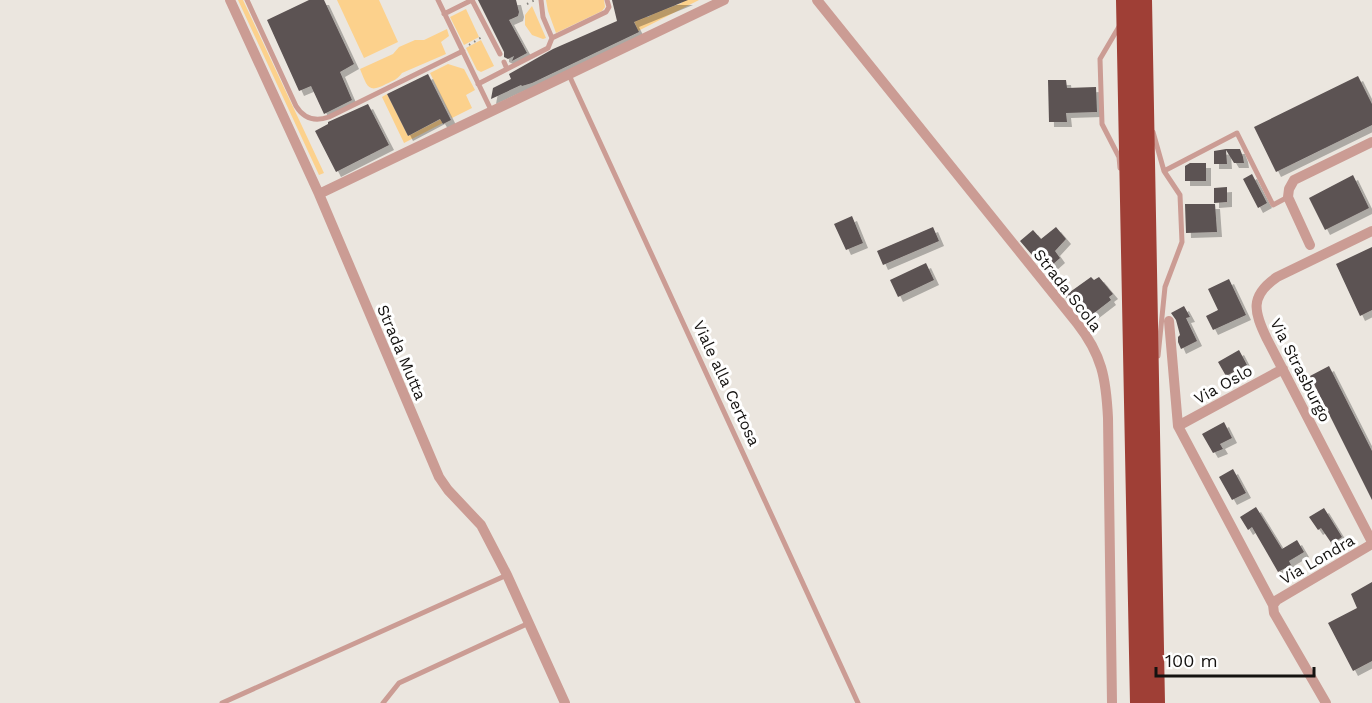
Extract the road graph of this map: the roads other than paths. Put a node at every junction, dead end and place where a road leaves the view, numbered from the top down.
1 (230, 0) edge
2 (247, 0) edge
3 (438, 0) edge
4 (472, 0) edge
5 (541, 0) edge
6 (607, 0) edge
7 (724, 0) edge
8 (817, 0) edge
9 (1121, 0) edge
10 (1126, 0) edge
11 (1142, 0) edge
12 (444, 14) junction
13 (1142, 32) junction
14 (552, 38) junction
15 (462, 50) junction
16 (500, 54) dead end
17 (504, 62) dead end
18 (507, 69) junction
19 (569, 75) junction
20 (478, 84) junction
21 (492, 112) junction
22 (1372, 142) edge
23 (1164, 171) junction
24 (319, 194) junction
25 (1288, 197) junction
26 (1372, 231) edge
27 (1310, 245) junction
28 (1328, 252) junction
29 (1131, 262) junction
30 (1302, 265) junction
31 (1169, 321) dead end
32 (1157, 364) dead end
33 (1283, 369) junction
34 (1156, 375) dead end
35 (1178, 426) junction
36 (1150, 430) junction
37 (1372, 543) edge
38 (507, 575) junction
39 (1275, 603) junction
40 (529, 623) junction
41 (222, 703) edge
42 (383, 703) edge
43 (566, 703) edge
44 (858, 703) edge
45 (1112, 703) edge
46 (1140, 703) edge
47 (1155, 703) edge
48 (1326, 703) edge

1 - 24 street, Strada Mutta
2 - 15 lane
3 - 12 lane
4 - 12 lane
4 - 16 lane
5 - 14 lane
6 - 14 lane
7 - 19 street
8 - 45 street, Strada Scola
9 - 29 lane
10 - 29 highway
11 - 13 highway
12 - 15 lane
13 - 23 lane
13 - 36 highway
14 - 18 lane
15 - 20 lane
17 - 18 lane
18 - 20 lane
19 - 21 street
19 - 44 lane, Viale alla Certosa
20 - 21 lane
21 - 24 street
22 - 25 street
23 - 25 lane
23 - 32 lane
24 - 38 street, Strada Mutta
25 - 27 street
26 - 28 street, Via Strasburgo
27 - 28 street
27 - 30 street
28 - 30 street, Via Strasburgo
29 - 46 highway
30 - 33 street, Via Strasburgo
31 - 35 street
33 - 35 street, Via Oslo
33 - 37 street, Via Strasburgo
34 - 36 lane
35 - 39 street
36 - 47 highway
37 - 39 street, Via Londra
38 - 40 street, Strada Mutta
38 - 41 lane
39 - 48 street
40 - 42 lane
40 - 43 street, Strada Mutta

